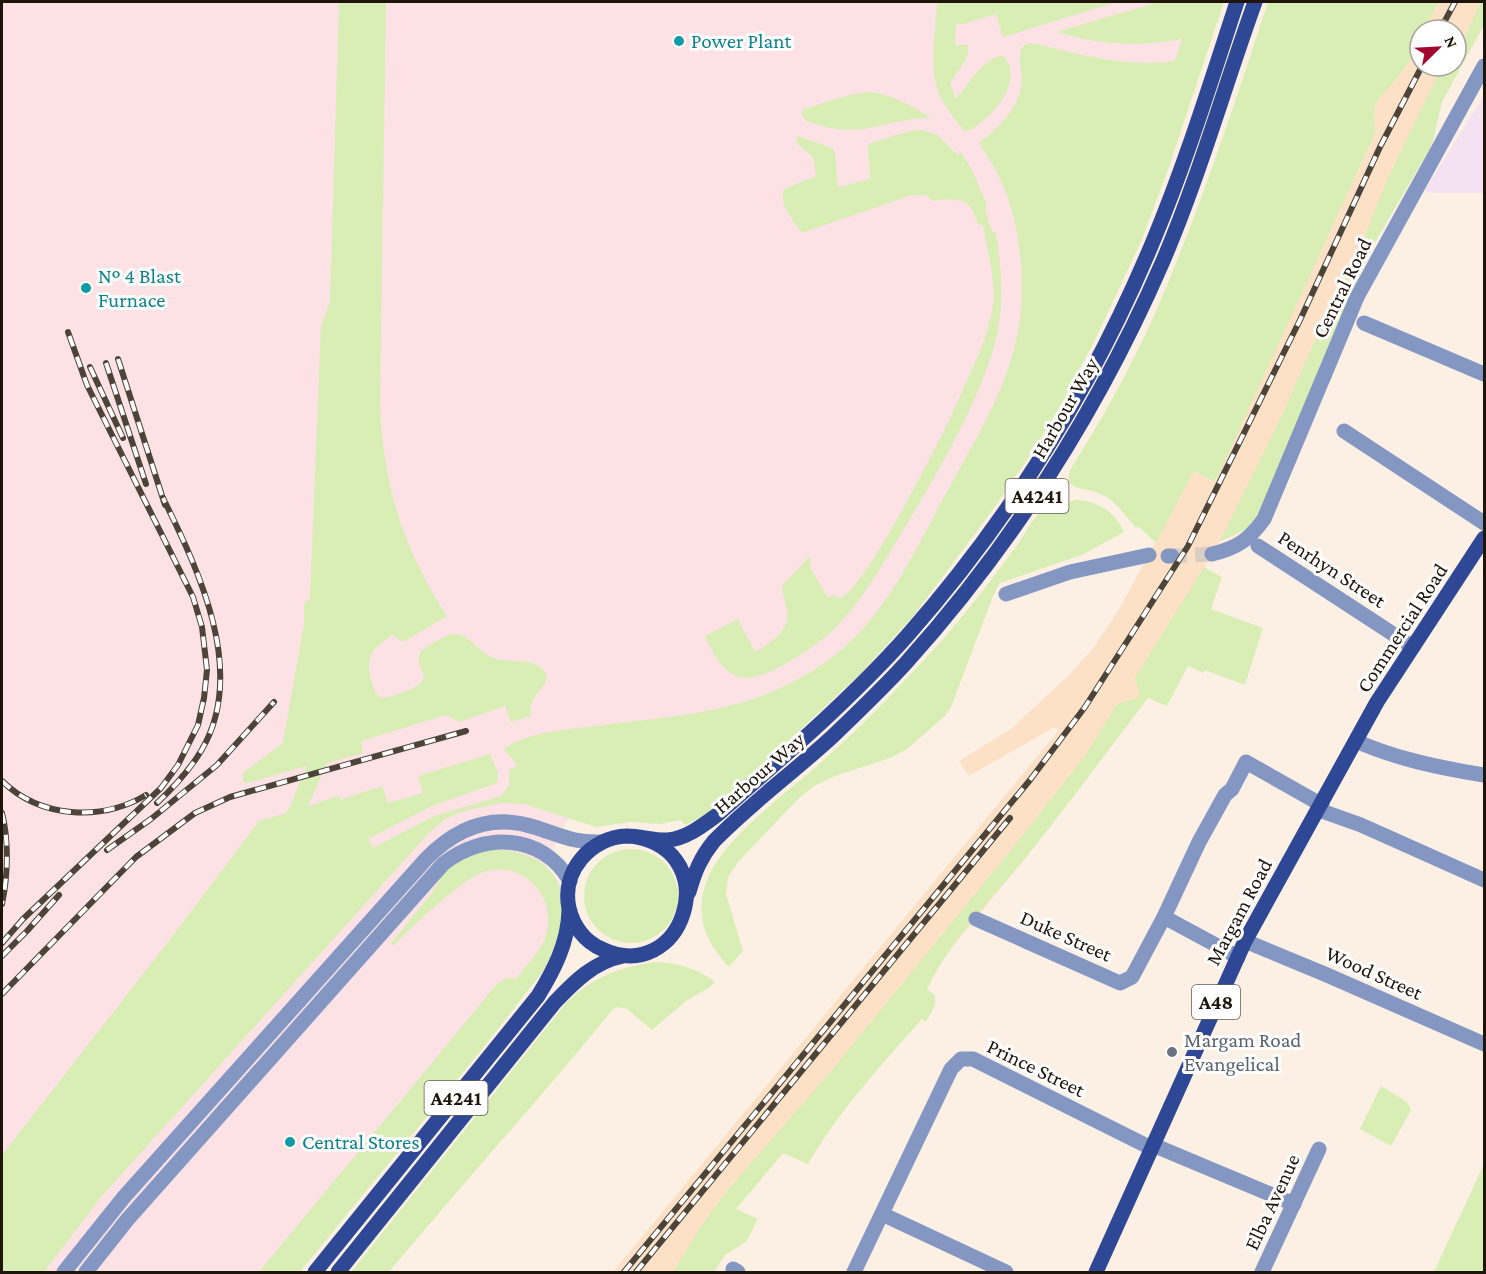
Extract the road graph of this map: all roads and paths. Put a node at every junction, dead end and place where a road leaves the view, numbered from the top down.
1 (1237, 2) edge
2 (1255, 2) edge
3 (1485, 66) edge
4 (1364, 322) dead end
5 (1485, 374) edge
6 (1344, 431) dead end
7 (1485, 523) edge
8 (1485, 538) edge
9 (1255, 541) junction
10 (1212, 554) tunnel mouth
11 (1149, 555) dead end
12 (1006, 594) dead end
13 (1413, 647) junction
14 (1356, 741) junction
15 (1485, 774) edge
16 (1321, 807) junction
17 (636, 837) junction
18 (601, 842) junction
19 (1485, 880) edge
20 (570, 881) junction
21 (687, 902) junction
22 (569, 909) junction
23 (1164, 917) junction
24 (976, 919) dead end
25 (1245, 941) junction
26 (626, 956) junction
27 (1238, 957) junction
28 (1485, 1044) edge
29 (1152, 1146) junction
30 (1319, 1149) dead end
31 (1294, 1204) junction
32 (882, 1214) junction
33 (64, 1272) edge
34 (86, 1272) edge
35 (315, 1272) edge
36 (338, 1272) edge
37 (854, 1272) edge
38 (1006, 1272) edge
39 (1096, 1272) edge
40 (1262, 1272) edge

1 - 17 main road, Harbour Way / A4241
2 - 21 main road, Harbour Way / A4241
3 - 9 street, Central Road
4 - 5 street
6 - 7 street
8 - 13 main road, Commercial Road / A48
9 - 10 street
9 - 13 street, Penrhyn Street
11 - 12 street
13 - 14 main road, Commercial Road / A48
14 - 15 street
14 - 16 main road, Margam Road / A48
16 - 19 street
16 - 23 street
16 - 25 main road, Margam Road / A48
17 - 18 main road, A4241
17 - 21 main road
18 - 20 main road, A4241
18 - 33 street
20 - 22 main road, A4241
20 - 34 street
21 - 26 main road, A4241
22 - 26 main road
22 - 35 main road, A4241
23 - 24 street, Duke Street
23 - 27 street
25 - 27 main road, Margam Road / A48
25 - 28 street, Wood Street
26 - 36 main road, A4241
27 - 29 main road, Margam Road / A48
29 - 31 street, Prince Street
29 - 32 street, Prince Street
29 - 39 main road, Margam Road / A48
30 - 31 street, Elba Avenue
31 - 40 street, Elba Avenue
32 - 37 street
32 - 38 street

